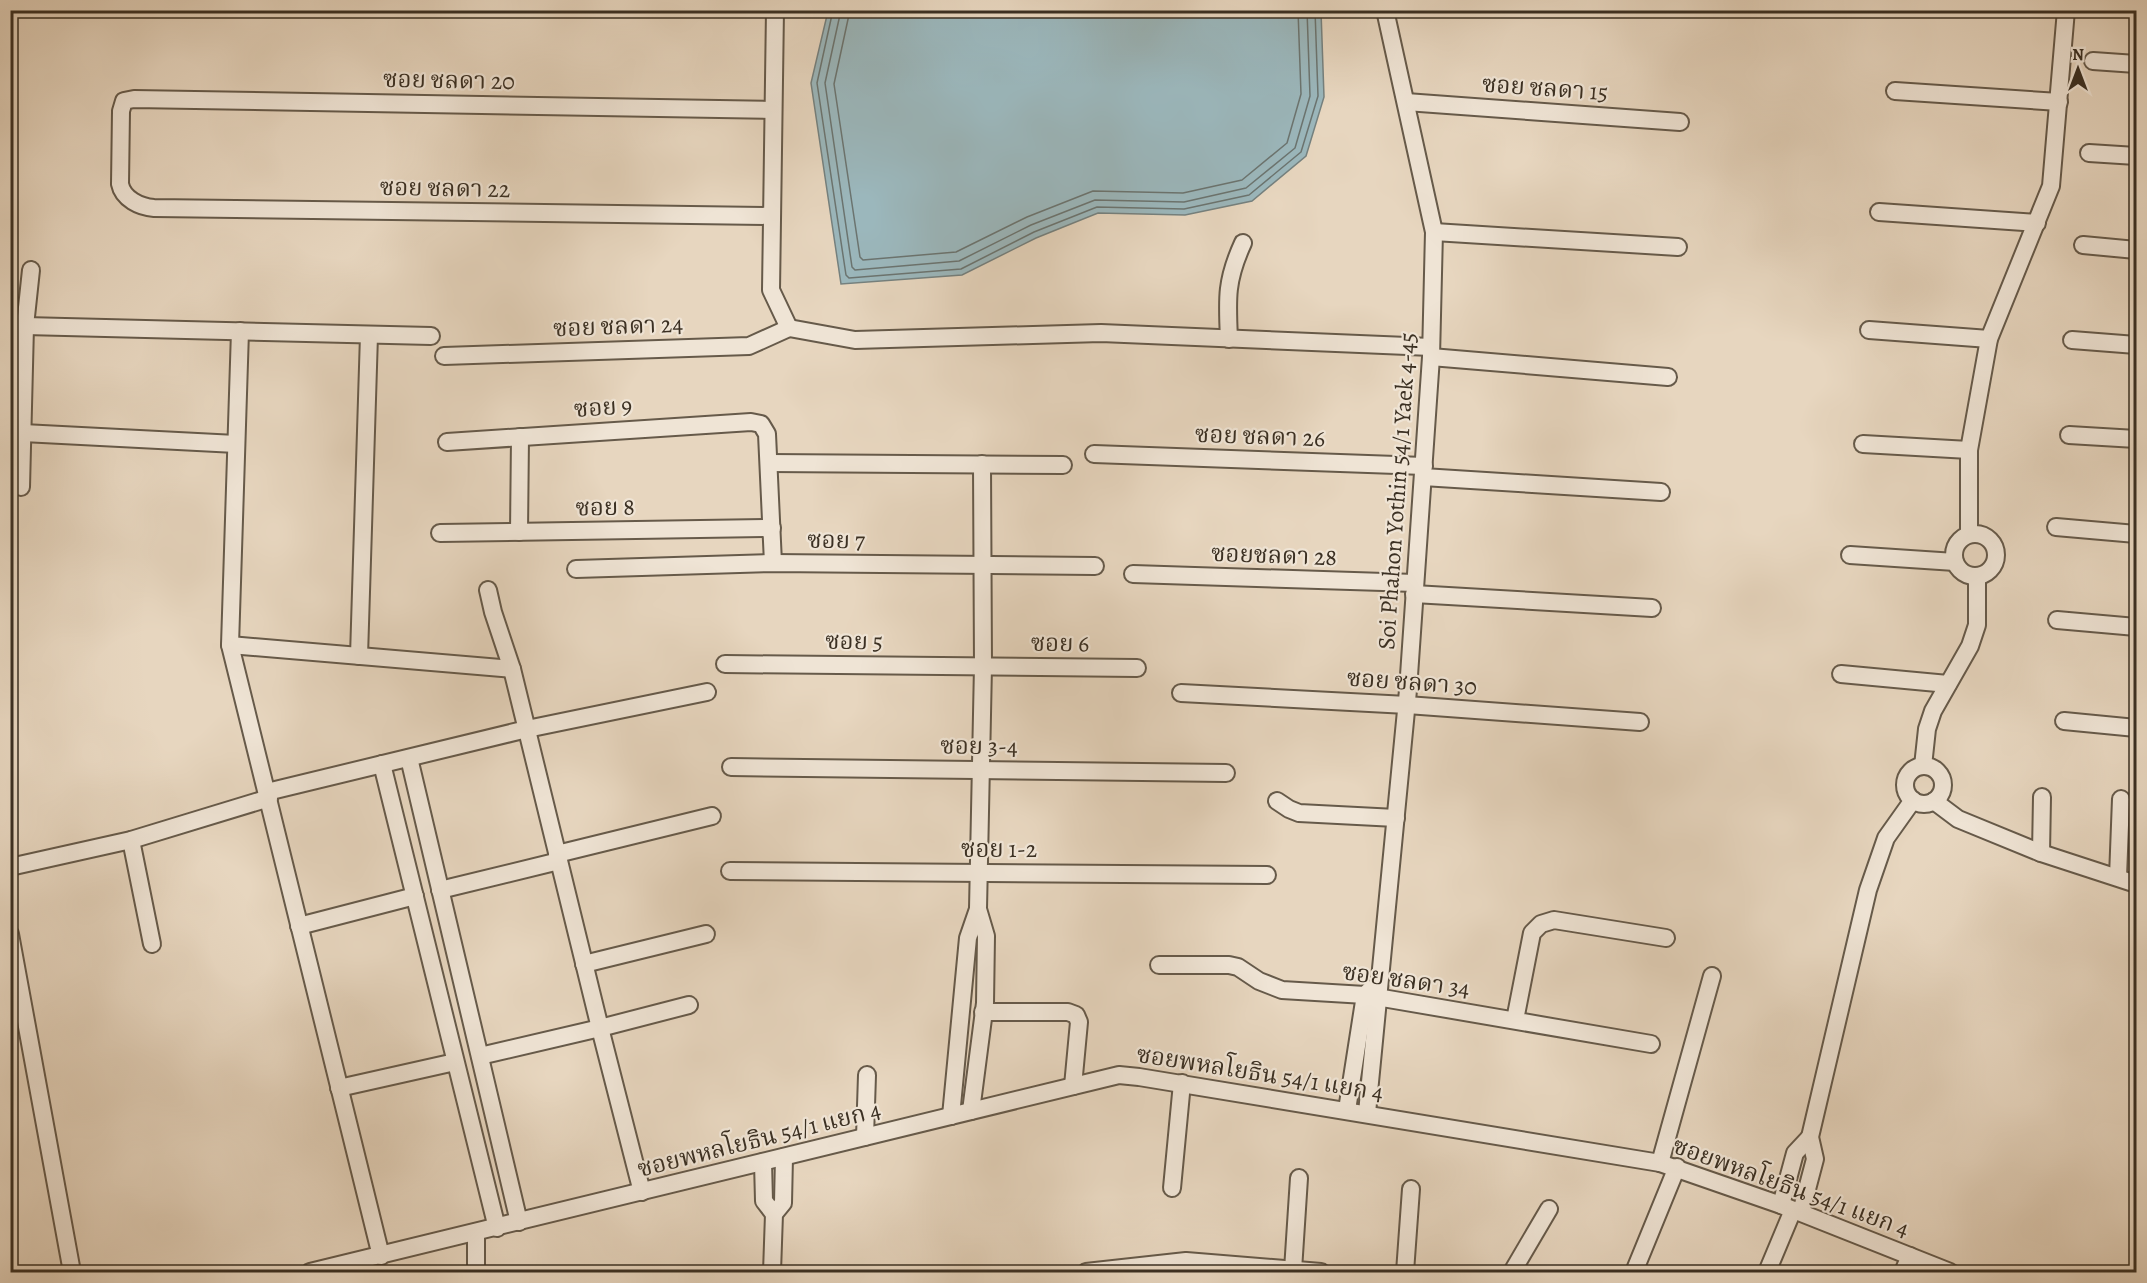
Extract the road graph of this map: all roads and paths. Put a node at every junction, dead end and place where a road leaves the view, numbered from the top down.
1 (775, 10) edge
2 (1385, 10) edge
3 (2066, 10) edge
4 (2093, 61) dead end
5 (2136, 64) edge
6 (1895, 91) dead end
7 (1406, 102) junction
8 (2059, 102) junction
9 (773, 110) junction
10 (1680, 122) dead end
11 (2089, 153) dead end
12 (2136, 156) edge
13 (121, 192) joint
14 (1879, 212) dead end
15 (772, 216) junction
16 (2037, 223) junction
17 (1434, 232) junction
18 (1243, 243) dead end
19 (2083, 245) dead end
20 (1678, 247) dead end
21 (2136, 250) edge
22 (31, 270) dead end
23 (26, 326) junction
24 (789, 328) junction
25 (1869, 330) dead end
26 (240, 331) junction
27 (369, 335) junction
28 (431, 336) dead end
29 (1229, 339) junction
30 (1989, 339) junction
31 (2072, 340) dead end
32 (2136, 345) edge
33 (1431, 352) junction
34 (444, 356) dead end
35 (1668, 377) dead end
36 (23, 433) junction
37 (2069, 435) dead end
38 (520, 437) junction
39 (2136, 439) edge
40 (447, 442) dead end
41 (236, 444) junction
42 (1863, 444) dead end
43 (1969, 450) junction
44 (1094, 454) dead end
45 (769, 463) junction
46 (982, 464) junction
47 (1063, 465) dead end
48 (1424, 472) junction
49 (21, 487) dead end
50 (1661, 492) dead end
51 (2056, 527) dead end
52 (772, 528) junction
53 (519, 532) junction
54 (440, 533) dead end
55 (1969, 534) junction
56 (2136, 534) edge
57 (1850, 555) dead end
58 (1955, 562) junction
59 (773, 563) junction
60 (982, 566) junction
61 (1095, 566) dead end
62 (576, 569) dead end
63 (1132, 574) dead end
64 (1977, 576) junction
65 (1414, 589) junction
66 (488, 590) dead end
67 (1652, 608) dead end
68 (2057, 620) dead end
69 (2136, 627) edge
70 (230, 645) junction
71 (359, 656) junction
72 (725, 664) dead end
73 (982, 666) junction
74 (1137, 668) dead end
75 (512, 669) junction
76 (1841, 674) dead end
77 (1948, 684) junction
78 (707, 692) dead end
79 (1181, 693) dead end
80 (1407, 705) junction
81 (1640, 722) dead end
82 (2064, 722) dead end
83 (2136, 728) edge
84 (527, 729) junction
85 (409, 758) junction
86 (382, 764) junction
87 (1923, 766) junction
88 (731, 768) dead end
89 (981, 770) junction
90 (1226, 773) dead end
91 (268, 795) junction
92 (2042, 797) dead end
93 (2121, 799) dead end
94 (1912, 800) junction
95 (1277, 801) dead end
96 (1934, 801) junction
97 (712, 816) dead end
98 (1396, 818) junction
99 (131, 840) junction
100 (2041, 853) junction
101 (558, 858) junction
102 (10, 867) edge
103 (730, 871) dead end
104 (979, 873) junction
105 (1267, 875) dead end
106 (2118, 877) junction
107 (2136, 884) edge
108 (440, 890) junction
109 (415, 896) junction
110 (978, 909) junction
111 (299, 926) junction
112 (10, 934) edge
113 (706, 934) dead end
114 (1666, 938) dead end
115 (152, 944) dead end
116 (584, 963) junction
117 (1159, 965) dead end
118 (1712, 976) dead end
119 (462, 981) junction
120 (437, 988) junction
121 (1373, 996) junction
122 (689, 1005) dead end
123 (983, 1012) junction
124 (1515, 1020) junction
125 (600, 1028) junction
126 (1651, 1044) dead end
127 (480, 1056) junction
128 (455, 1062) junction
129 (867, 1075) dead end
130 (1182, 1083) junction
131 (1073, 1086) junction
132 (339, 1088) junction
133 (1347, 1110) junction
134 (971, 1111) junction
135 (1367, 1113) junction
136 (951, 1116) junction
137 (866, 1137) junction
138 (784, 1157) junction
139 (763, 1162) junction
140 (1660, 1163) junction
141 (1677, 1167) junction
142 (507, 1170) junction
143 (484, 1176) junction
144 (1299, 1178) dead end
145 (1172, 1188) dead end
146 (1411, 1189) dead end
147 (642, 1192) junction
148 (1549, 1209) dead end
149 (1792, 1209) junction
150 (774, 1214) junction
151 (519, 1222) junction
152 (497, 1228) junction
153 (477, 1233) junction
154 (381, 1256) junction
155 (1910, 1256) junction
156 (1185, 1267) edge
157 (1293, 1270) junction
158 (1108, 1271) edge
159 (72, 1272) edge
160 (310, 1272) edge
161 (476, 1272) edge
162 (772, 1272) edge
163 (1086, 1272) edge
164 (1321, 1272) edge
165 (1405, 1272) edge
166 (1512, 1272) edge
167 (1634, 1272) edge
168 (1767, 1272) edge
169 (1903, 1272) edge
170 (1950, 1272) edge

1 - 9 street
2 - 7 street, Soi Phahon Yothin 54/1 Yaek 4-45
3 - 8 street
4 - 5 street
6 - 8 street
7 - 10 street, ซอย ชลดา 15
7 - 17 street, Soi Phahon Yothin 54/1 Yaek 4-45
8 - 16 street
9 - 13 street, ซอย ชลดา 20
9 - 15 street
11 - 12 street
13 - 15 street, ซอย ชลดา 22
14 - 16 street
15 - 24 street
16 - 30 street
17 - 20 street
17 - 33 street, Soi Phahon Yothin 54/1 Yaek 4-45
18 - 29 street
19 - 21 street
22 - 23 street
23 - 26 street
23 - 36 street
24 - 29 street
24 - 34 street, ซอย ชลดา 24
25 - 30 street
26 - 27 street
26 - 41 street
27 - 28 street
27 - 71 street
29 - 33 street
30 - 43 street
31 - 32 street
33 - 35 street
33 - 48 street, Soi Phahon Yothin 54/1 Yaek 4-45
36 - 41 street
36 - 49 street
37 - 39 street
38 - 40 street, ซอย 9
38 - 45 street, ซอย 9
38 - 53 street
41 - 70 street
42 - 43 street
43 - 55 street
44 - 48 street, ซอย ชลดา 26
45 - 46 street
45 - 52 street
46 - 47 street
46 - 60 street
48 - 50 street, ซอย ชลดา 26
48 - 65 street, Soi Phahon Yothin 54/1 Yaek 4-45
51 - 56 street
52 - 53 street, ซอย 8
52 - 59 street
53 - 54 street, ซอย 8
55 - 58 street
55 - 64 street
57 - 58 street
58 - 64 street
59 - 60 street, ซอย 7
59 - 62 street, ซอย 7
60 - 61 street, ซอย 7
60 - 73 street
63 - 65 street, ซอยชลดา 28
64 - 77 street
65 - 67 street, ซอยชลดา 28
65 - 80 street, Soi Phahon Yothin 54/1 Yaek 4-45
66 - 75 street
68 - 69 street
70 - 71 street
70 - 91 street
71 - 75 street
72 - 73 street, ซอย 5
73 - 74 street, ซอย 6
73 - 89 street
75 - 84 street
76 - 77 street
77 - 87 street
78 - 84 street
79 - 80 street, ซอย ชลดา 30
80 - 81 street, ซอย ชลดา 30
80 - 98 street, Soi Phahon Yothin 54/1 Yaek 4-45
82 - 83 street
84 - 85 street
84 - 101 street
85 - 86 street
85 - 108 street
86 - 91 street
86 - 109 street
87 - 94 street
87 - 96 street
88 - 89 street, ซอย 3-4
89 - 90 street, ซอย 3-4
89 - 104 street
91 - 99 street
91 - 111 street
92 - 100 street
93 - 106 street
94 - 96 street
94 - 149 street
95 - 98 street
96 - 100 street
97 - 101 street
98 - 121 street, Soi Phahon Yothin 54/1 Yaek 4-45
99 - 102 street
99 - 115 street
100 - 106 street
101 - 108 street
101 - 116 street
103 - 104 street, ซอย 1-2
104 - 105 street, ซอย 1-2
104 - 110 street
106 - 107 street
108 - 119 street
109 - 111 street
109 - 120 street
110 - 123 street
110 - 136 street
111 - 132 street
112 - 159 street
113 - 116 street
114 - 124 street
116 - 125 street
117 - 121 street, ซอย ชลดา 34
118 - 140 street
119 - 120 street
119 - 127 street
120 - 128 street
121 - 124 street, ซอย ชลดา 34
121 - 133 street
121 - 135 street
122 - 125 street
123 - 131 street
123 - 134 street
124 - 126 street, ซอย ชลดา 34
125 - 127 street
125 - 147 street
127 - 142 street
128 - 132 street
128 - 143 street
129 - 137 street
130 - 131 street, ซอยพหลโยธิน 54/1 แยก 4
130 - 133 street, ซอยพหลโยธิน 54/1 แยก 4
130 - 145 street
131 - 134 street, ซอยพหลโยธิน 54/1 แยก 4
132 - 154 street
133 - 135 street, ซอยพหลโยธิน 54/1 แยก 4
134 - 136 street, ซอยพหลโยธิน 54/1 แยก 4
135 - 140 street, ซอยพหลโยธิน 54/1 แยก 4
136 - 137 street, ซอยพหลโยธิน 54/1 แยก 4
137 - 138 street, ซอยพหลโยธิน 54/1 แยก 4
138 - 139 street, ซอยพหลโยธิน 54/1 แยก 4
138 - 150 street
139 - 147 street, ซอยพหลโยธิน 54/1 แยก 4
139 - 150 street
140 - 141 street, ซอยพหลโยธิน 54/1 แยก 4
141 - 149 street, ซอยพหลโยธิน 54/1 แยก 4
141 - 167 street
142 - 143 street
142 - 151 street
143 - 152 street
144 - 157 street
146 - 165 street
147 - 151 street, ซอยพหลโยธิน 54/1 แยก 4
148 - 166 street
149 - 155 street, ซอยพหลโยธิน 54/1 แยก 4
149 - 168 street
150 - 162 street
151 - 152 street, ซอยพหลโยธิน 54/1 แยก 4
152 - 153 street, ซอยพหลโยธิน 54/1 แยก 4
153 - 154 street, ซอยพหลโยธิน 54/1 แยก 4
153 - 161 street
154 - 160 street, ซอยพหลโยธิน 54/1 แยก 4
155 - 169 street
155 - 170 street, ซอยพหลโยธิน 54/1 แยก 4
156 - 157 street
156 - 158 street
157 - 164 street
158 - 163 street

